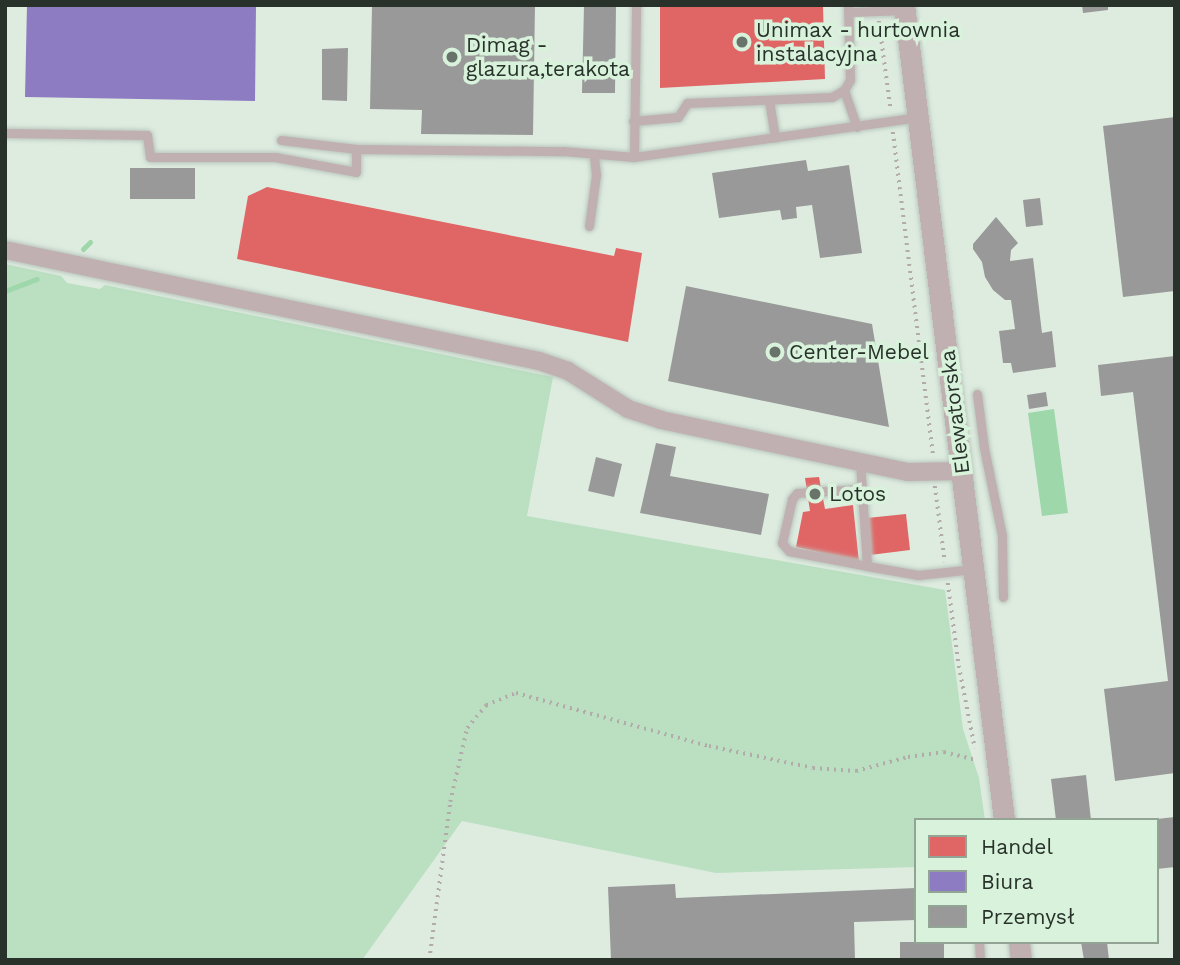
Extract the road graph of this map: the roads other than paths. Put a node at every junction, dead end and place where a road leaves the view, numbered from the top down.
1 (636, 5) edge
2 (905, 8) edge
3 (848, 9) edge
4 (844, 90) junction
5 (769, 100) junction
6 (918, 117) junction
7 (633, 121) junction
8 (857, 127) junction
9 (5, 133) edge
10 (775, 138) junction
11 (281, 140) dead end
12 (356, 149) junction
13 (594, 155) junction
14 (634, 157) junction
15 (589, 226) dead end
16 (5, 250) edge
17 (977, 394) dead end
18 (860, 462) junction
19 (962, 471) junction
20 (860, 489) junction
21 (867, 566) junction
22 (974, 569) junction
23 (1003, 597) dead end
24 (1003, 818) edge

1 - 7 lane
2 - 3 lane
2 - 6 street, Elewatorska
3 - 4 lane
4 - 5 lane
4 - 8 lane
5 - 7 lane
5 - 10 lane
6 - 8 lane
6 - 19 street, Elewatorska
7 - 14 lane
8 - 10 lane
9 - 12 lane
10 - 14 lane
11 - 12 lane
12 - 13 lane
13 - 14 lane
13 - 15 lane
16 - 18 street
17 - 23 lane
18 - 19 street
18 - 20 lane
19 - 22 street, Elewatorska
20 - 21 lane
20 - 21 lane
21 - 22 lane
22 - 24 street, Elewatorska

